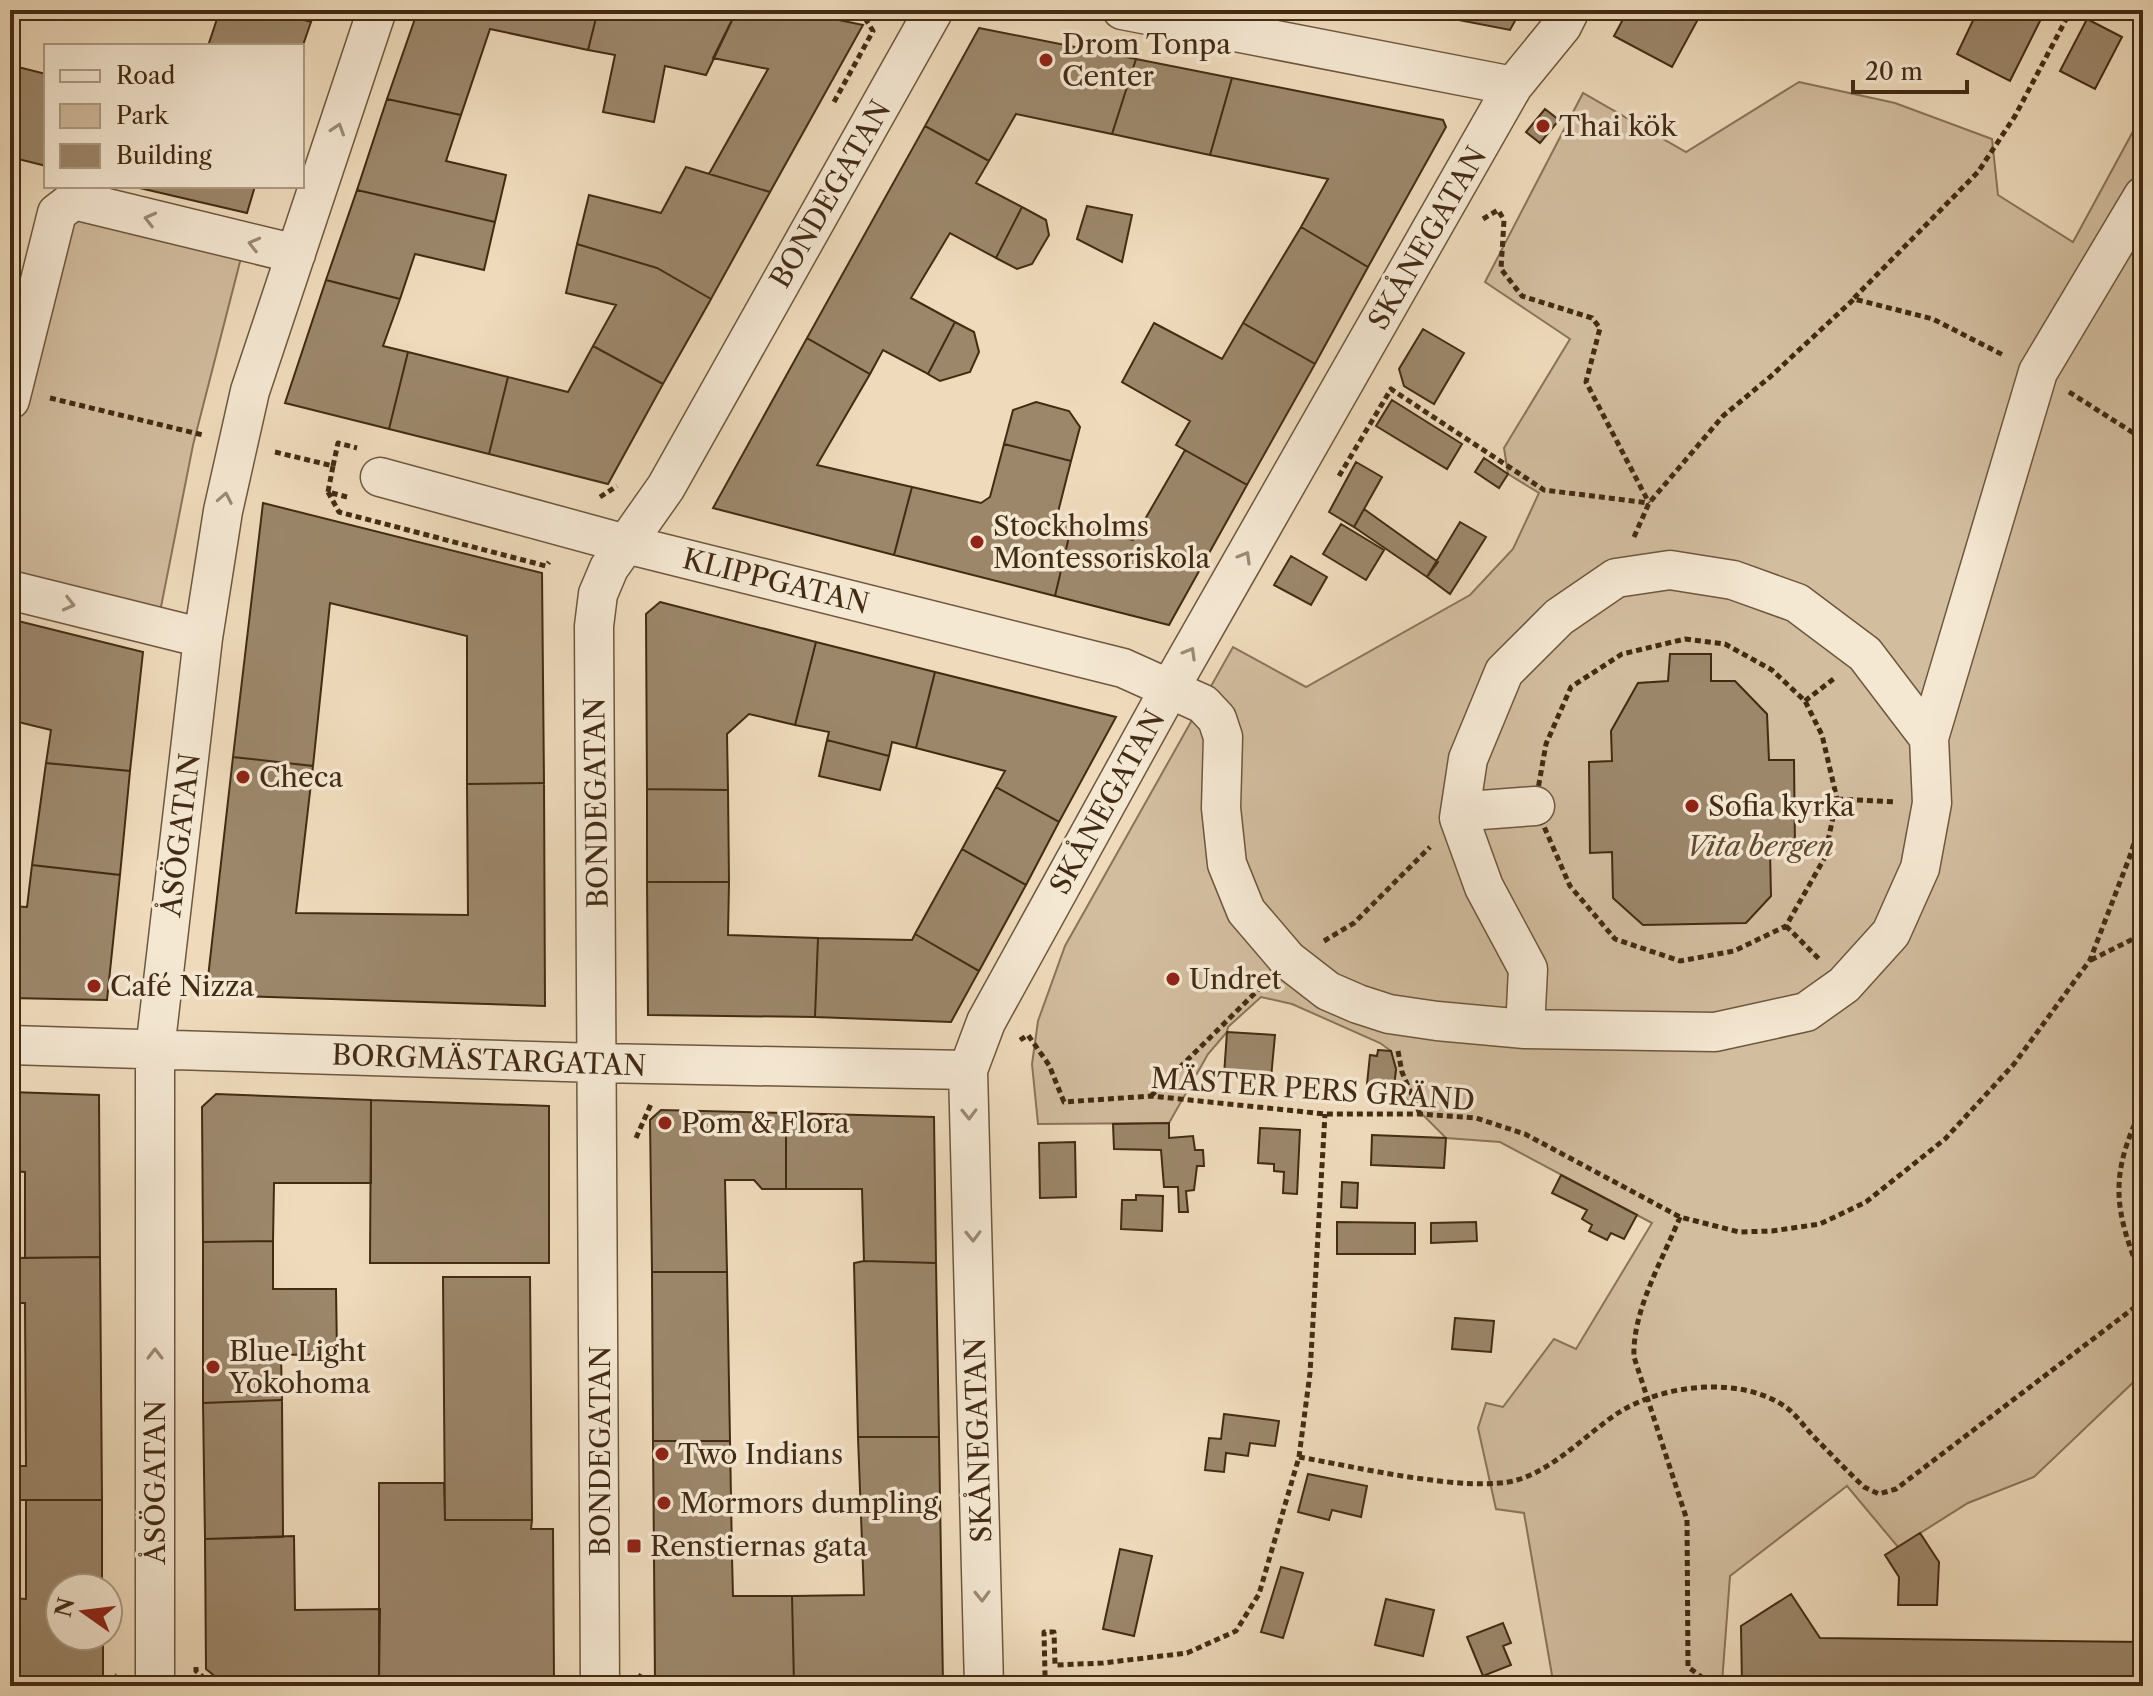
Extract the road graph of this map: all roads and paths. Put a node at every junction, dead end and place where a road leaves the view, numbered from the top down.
1 (377, 10) edge
2 (860, 10) edge
3 (934, 10) edge
4 (1122, 10) edge
5 (1570, 10) edge
6 (2071, 10) edge
7 (1513, 86) junction
8 (828, 114) dead end
9 (2143, 196) edge
10 (1479, 221) dead end
11 (296, 254) junction
12 (1854, 299) junction
13 (2038, 372) junction
14 (25, 398) edge
15 (197, 433) dead end
16 (2143, 439) edge
17 (285, 454) dead end
18 (320, 463) dead end
19 (380, 477) dead end
20 (620, 482) dead end
21 (1332, 487) dead end
22 (328, 492) dead end
23 (1649, 503) junction
24 (572, 529) junction
25 (626, 544) junction
26 (1616, 578) junction
27 (10, 590) edge
28 (203, 638) junction
29 (1170, 688) junction
30 (1929, 738) junction
31 (1837, 799) junction
32 (1932, 803) junction
33 (1535, 806) junction
34 (2143, 815) edge
35 (1459, 818) junction
36 (2143, 934) edge
37 (1288, 960) junction
38 (2090, 960) junction
39 (1389, 1014) junction
40 (1525, 1029) junction
41 (1028, 1035) dead end
42 (10, 1045) edge
43 (155, 1050) junction
44 (598, 1063) junction
45 (968, 1070) junction
46 (1151, 1096) junction
47 (665, 1104) dead end
48 (2143, 1106) edge
49 (1325, 1114) junction
50 (1420, 1114) junction
51 (634, 1143) dead end
52 (1680, 1217) junction
53 (2143, 1281) edge
54 (2143, 1301) edge
55 (1647, 1398) junction
56 (1299, 1457) junction
57 (196, 1655) dead end
58 (117, 1661) dead end
59 (638, 1675) dead end
60 (10, 1685) edge
61 (155, 1686) edge
62 (213, 1686) edge
63 (600, 1686) edge
64 (654, 1686) edge
65 (984, 1686) edge
66 (1042, 1686) edge
67 (1714, 1686) edge

11 -> 1 street, ÅSÖGATAN
2 - 8 path
3 - 25 street, BONDEGATAN
4 - 7 street
5 - 7 street, SKÅNEGATAN
6 - 12 path
29 -> 7 street, SKÅNEGATAN
9 - 13 street
10 - 23 path
11 -> 14 street
28 -> 11 street, ÅSÖGATAN
12 - 13 path
12 - 23 path
13 - 16 path
13 - 30 street
14 - 15 path
17 - 18 path
19 - 24 street, KLIPPGATAN
20 - 24 path
21 - 23 path
22 - 24 path
23 - 26 path
24 - 25 street, KLIPPGATAN
25 - 29 street, KLIPPGATAN
25 - 44 street, BONDEGATAN
26 - 30 street
26 - 35 street
27 -> 28 street
28 - 43 street, ÅSÖGATAN
29 - 37 street, KLIPPGATAN
29 - 45 street, SKÅNEGATAN
30 - 32 street
31 - 32 path
31 - 33 path
31 - 33 path
32 - 40 street
33 - 35 street
34 - 38 path
35 - 37 path
35 - 40 street
36 - 38 path
37 - 39 street
37 - 46 path
38 - 52 path, MÄSTER PERS GRÄND
39 - 40 street
39 - 50 path
41 - 46 path, MÄSTER PERS GRÄND
42 - 43 street, BORGMÄSTARGATAN
43 - 44 street, BORGMÄSTARGATAN
61 -> 43 street, ÅSÖGATAN
44 - 45 street, BORGMÄSTARGATAN
44 - 63 street, BONDEGATAN
45 -> 65 street, SKÅNEGATAN
46 - 49 path, MÄSTER PERS GRÄND
47 - 51 path
48 - 53 path
49 - 50 path, MÄSTER PERS GRÄND
49 - 56 path
50 - 52 path, MÄSTER PERS GRÄND
52 - 55 path
54 - 55 path
55 - 56 path
55 - 67 path
56 - 66 path
57 - 62 path
58 - 60 path
59 - 64 path

